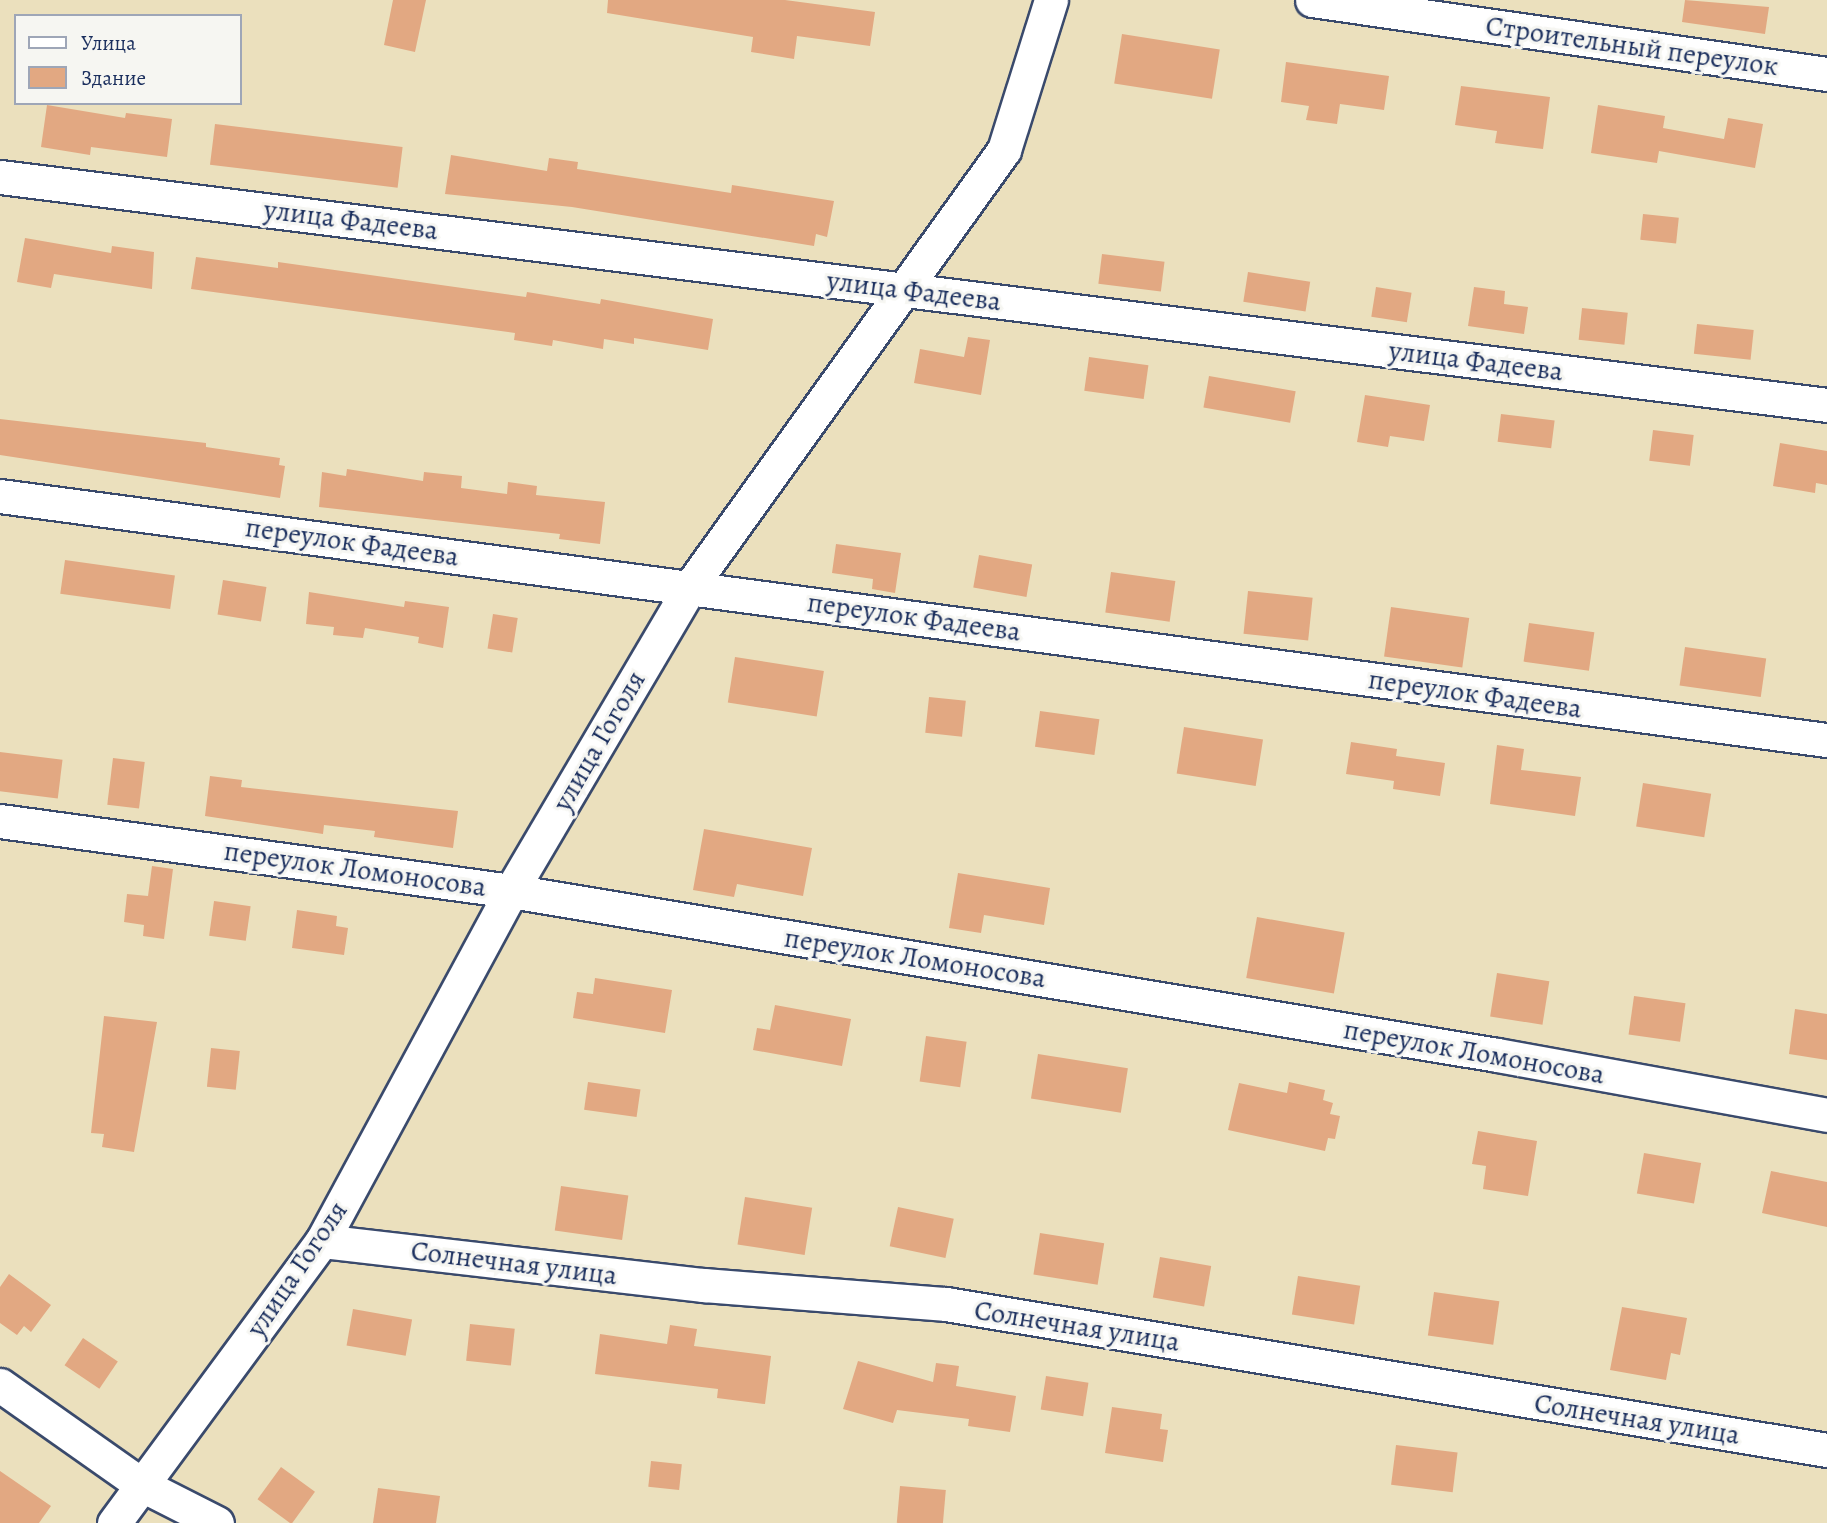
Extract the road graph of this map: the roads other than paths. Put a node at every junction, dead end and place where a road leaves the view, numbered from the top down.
1 (1051, 0) edge
2 (1312, 0) edge
3 (1827, 74) edge
4 (0, 177) edge
5 (903, 289) junction
6 (1827, 405) edge
7 (0, 496) edge
8 (690, 587) junction
9 (1827, 740) edge
10 (0, 821) edge
11 (511, 891) junction
12 (1827, 1115) edge
13 (322, 1241) junction
14 (0, 1385) edge
15 (1827, 1450) edge
16 (142, 1485) junction
17 (114, 1523) edge
18 (217, 1523) edge

1 - 5 street, улица Гоголя
2 - 3 street, Строительный переулок
4 - 5 street, улица Фадеева
5 - 6 street, улица Фадеева
5 - 8 street, улица Гоголя
7 - 8 street, переулок Фадеева
8 - 9 street, переулок Фадеева
8 - 11 street, улица Гоголя
10 - 11 street, переулок Ломоносова
11 - 12 street, переулок Ломоносова
11 - 13 street, улица Гоголя
13 - 15 street, Солнечная улица
13 - 16 street, улица Гоголя
14 - 16 street
16 - 17 street, улица Гоголя
16 - 18 street

